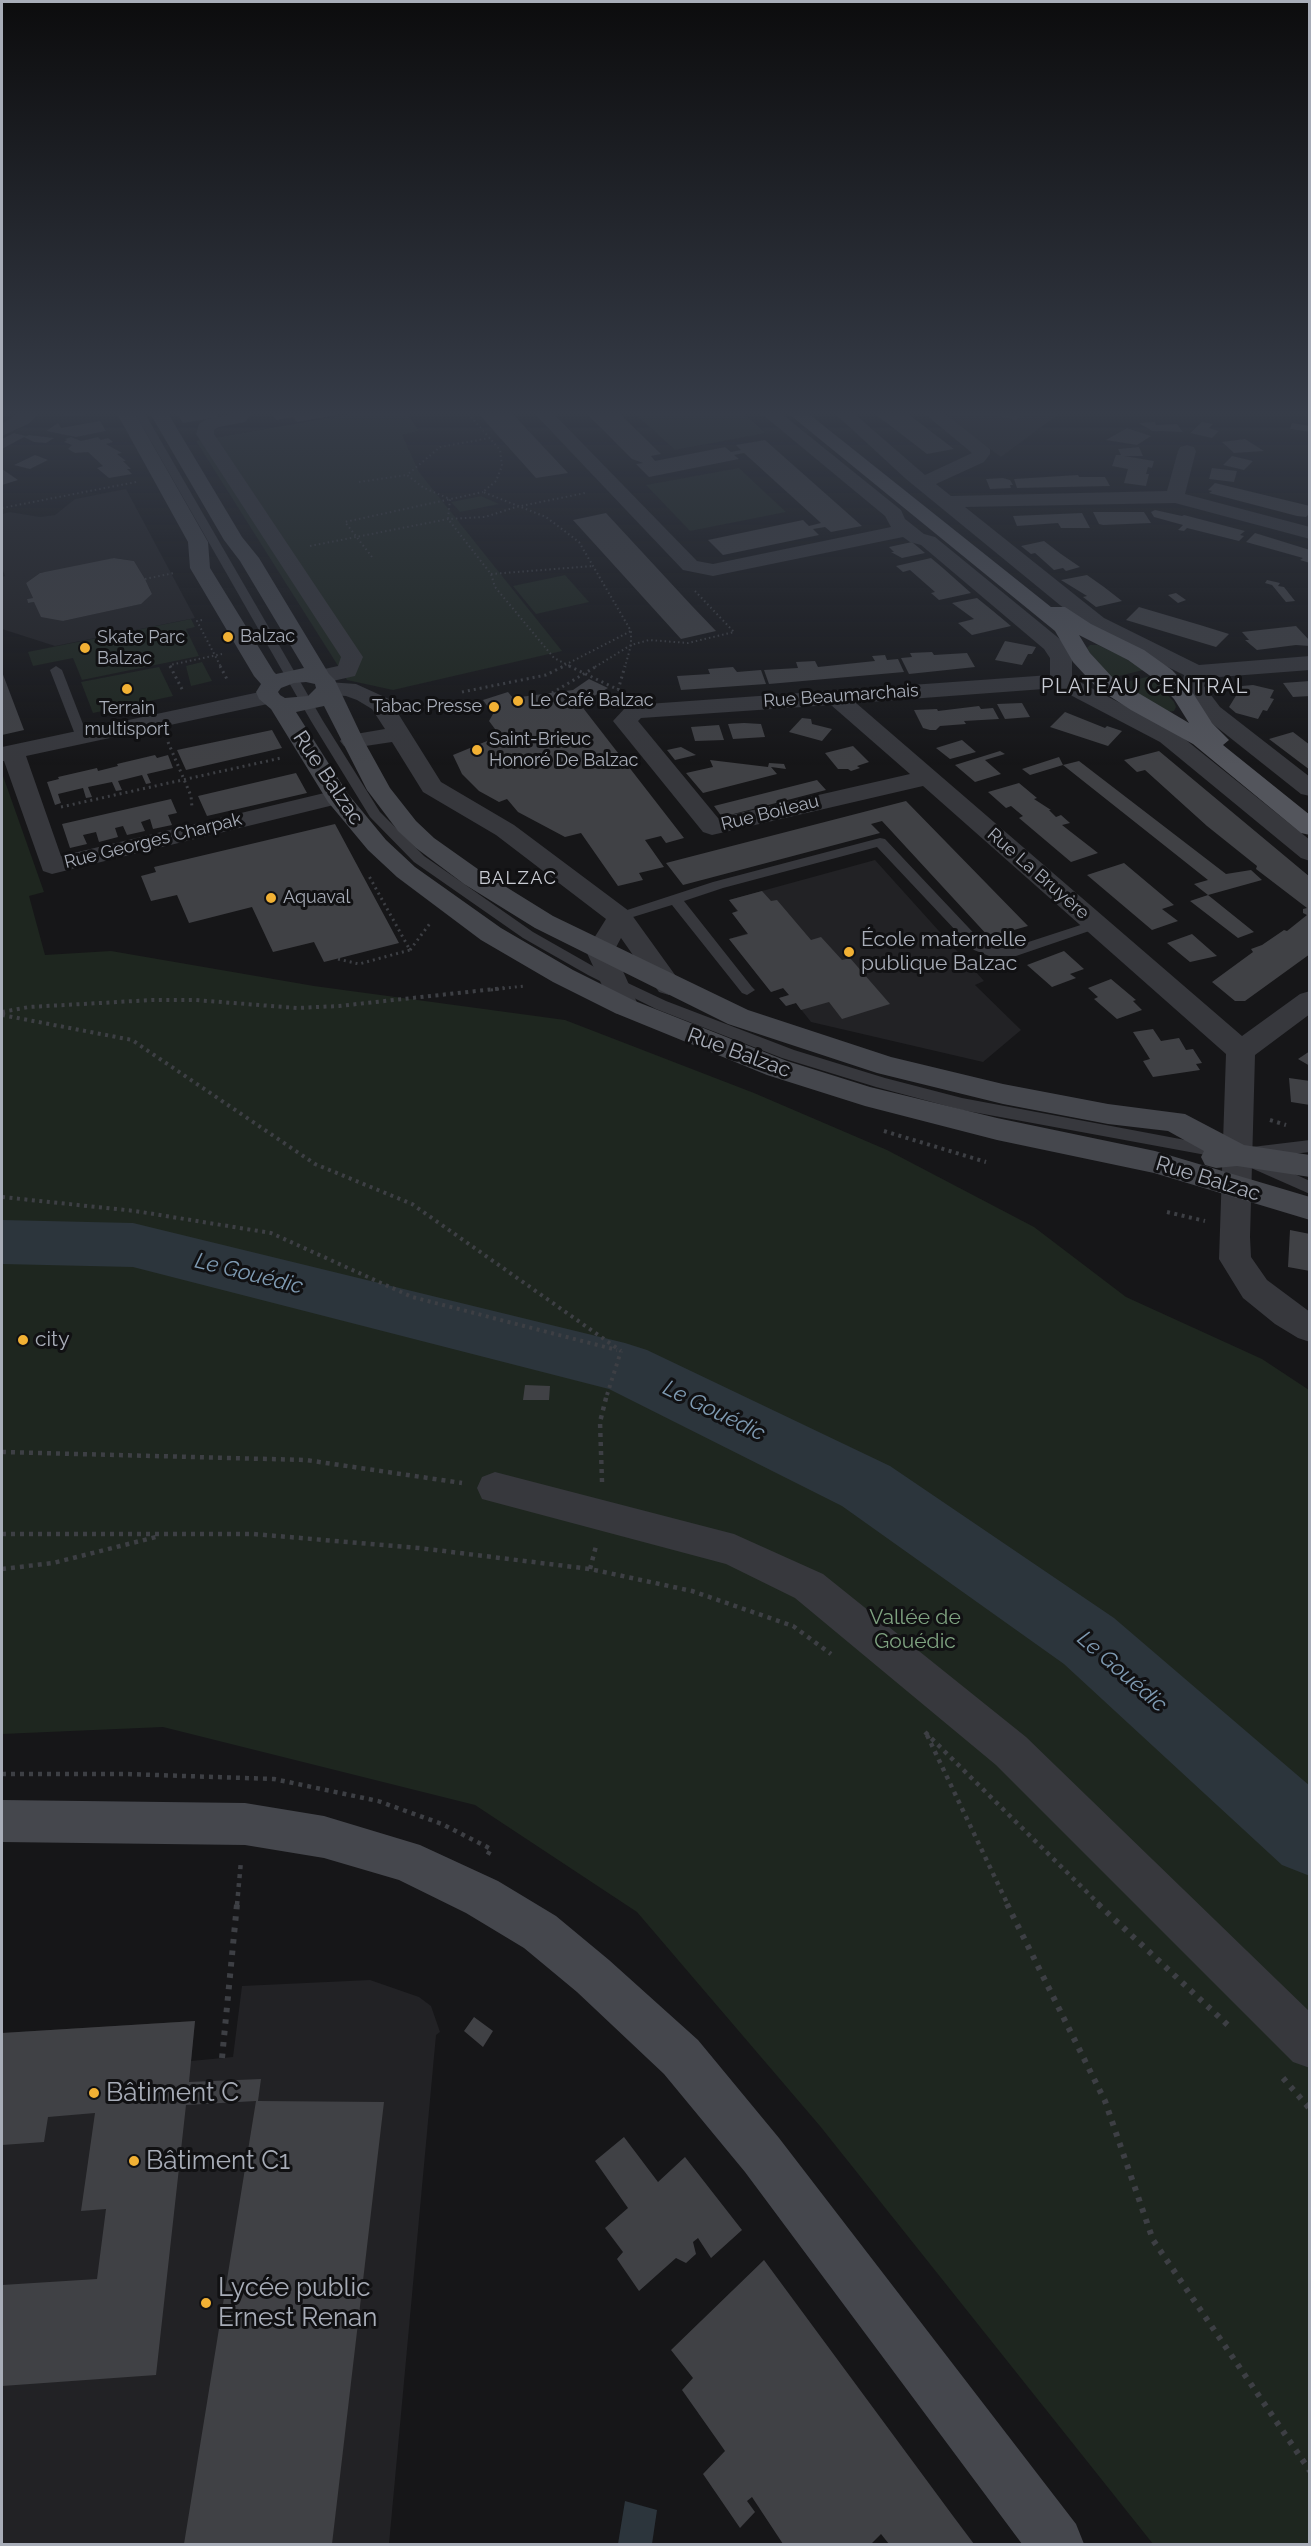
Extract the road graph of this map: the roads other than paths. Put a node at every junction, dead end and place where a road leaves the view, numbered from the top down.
1 (191, 529) edge
2 (197, 529) edge
3 (227, 529) edge
4 (267, 529) edge
5 (654, 529) edge
6 (941, 529) edge
7 (954, 529) edge
8 (979, 529) edge
9 (1294, 529) edge
10 (906, 530) joint
11 (1310, 533) edge
12 (293, 568) junction
13 (260, 577) junction
14 (1310, 663) edge
15 (56, 670) dead end
16 (1196, 672) junction
17 (1061, 681) junction
18 (323, 683) junction
19 (278, 690) junction
20 (836, 697) junction
21 (307, 704) junction
22 (625, 721) joint
23 (398, 734) junction
24 (82, 737) junction
25 (352, 741) junction
26 (7, 753) edge
27 (928, 777) junction
28 (1310, 789) edge
29 (337, 797) junction
30 (1310, 815) edge
31 (1310, 828) edge
32 (1310, 853) edge
33 (676, 900) junction
34 (620, 917) junction
35 (1096, 924) junction
36 (600, 951) junction
37 (669, 986) junction
38 (747, 990) dead end
39 (619, 994) junction
40 (1310, 1000) edge
41 (1240, 1051) junction
42 (1310, 1146) edge
43 (1237, 1155) junction
44 (1155, 1162) junction
45 (1310, 1167) edge
46 (1236, 1187) junction
47 (1310, 1188) edge
48 (1310, 1209) edge
49 (1310, 1329) edge
50 (495, 1488) road end
51 (2, 1821) edge
52 (1310, 2045) edge
53 (1056, 2544) edge

1 - 19 street, Rue Balzac
2 - 19 lane
3 - 13 street, Rue Balzac
4 - 12 street
5 - 10 street
6 - 31 main road
7 - 30 main road
8 - 16 street
9 - 11 street
10 - 17 street
12 - 13 street
12 - 18 street
13 - 18 street, Rue Balzac
14 - 16 street
15 - 24 lane
16 - 28 street
17 - 20 street, Rue Beaumarchais
17 - 32 street
18 - 19 street
18 - 21 street
18 - 23 street
18 - 25 street, Rue Balzac
19 - 21 street
19 - 24 street
19 - 29 street, Rue Balzac
20 - 22 street, Rue Beaumarchais
20 - 27 street, Rue La Bruyère
21 - 39 lane
22 - 27 street, Rue Boileau
23 - 25 street
23 - 34 street
24 - 26 street
25 - 36 street, Rue Balzac
26 - 29 street, Rue Georges Charpak
27 - 35 street, Rue La Bruyère
29 - 39 street, Rue Balzac
33 - 34 lane
33 - 35 lane
33 - 38 lane
34 - 36 street
34 - 37 street
35 - 41 street, Rue La Bruyère
36 - 37 street, Rue Balzac
36 - 39 street
37 - 43 street, Rue Balzac
39 - 43 lane
39 - 44 street, Rue Balzac
40 - 41 street
41 - 43 street
42 - 43 lane
43 - 44 street
43 - 45 street
43 - 46 street
43 - 47 lane
44 - 46 street, Rue Balzac
46 - 48 street, Rue Balzac
46 - 49 street
50 - 52 street
51 - 53 street

